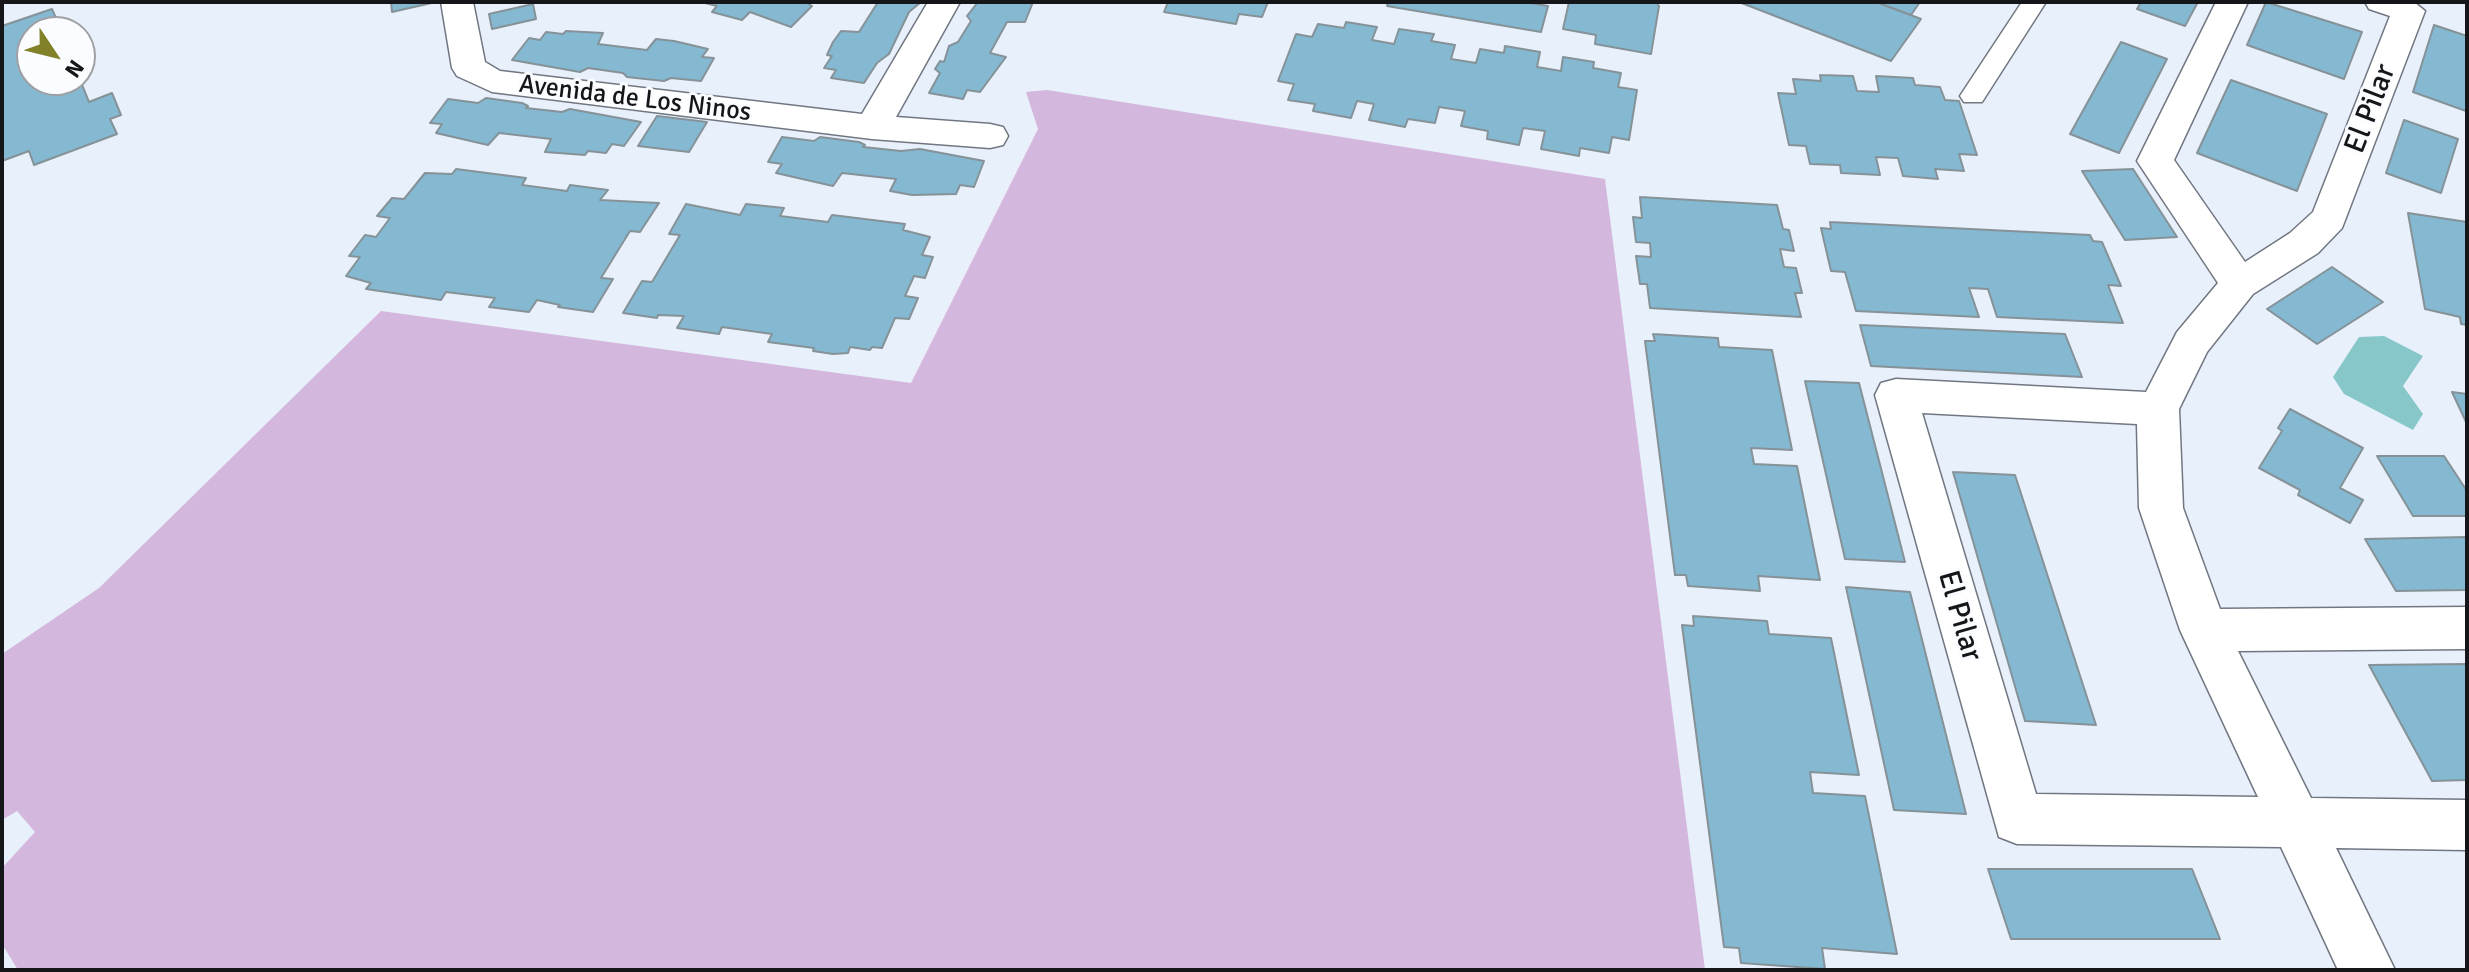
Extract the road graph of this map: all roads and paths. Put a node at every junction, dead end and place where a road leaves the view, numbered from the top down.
1 (457, 2) edge
2 (944, 2) edge
3 (1999, 2) edge
4 (2232, 2) edge
5 (2381, 2) edge
6 (2031, 7) edge
7 (1973, 96) dead end
8 (872, 127) junction
9 (990, 136) dead end
10 (2239, 284) junction
11 (2158, 409) junction
12 (2467, 628) edge
13 (2204, 630) junction
14 (2297, 823) junction
15 (2467, 825) edge
16 (2367, 970) edge

1 - 8 street, Avenida de Los Ninos
2 - 8 street
3 - 6 lane
4 - 10 street
5 - 10 street, El Pilar
6 - 7 lane
8 - 9 street, Avenida de Los Ninos
10 - 11 street, El Pilar
11 - 13 street, El Pilar
11 - 14 street, El Pilar
12 - 13 street
13 - 14 street, El Pilar
14 - 15 street, El Pilar
14 - 16 street, El Pilar

